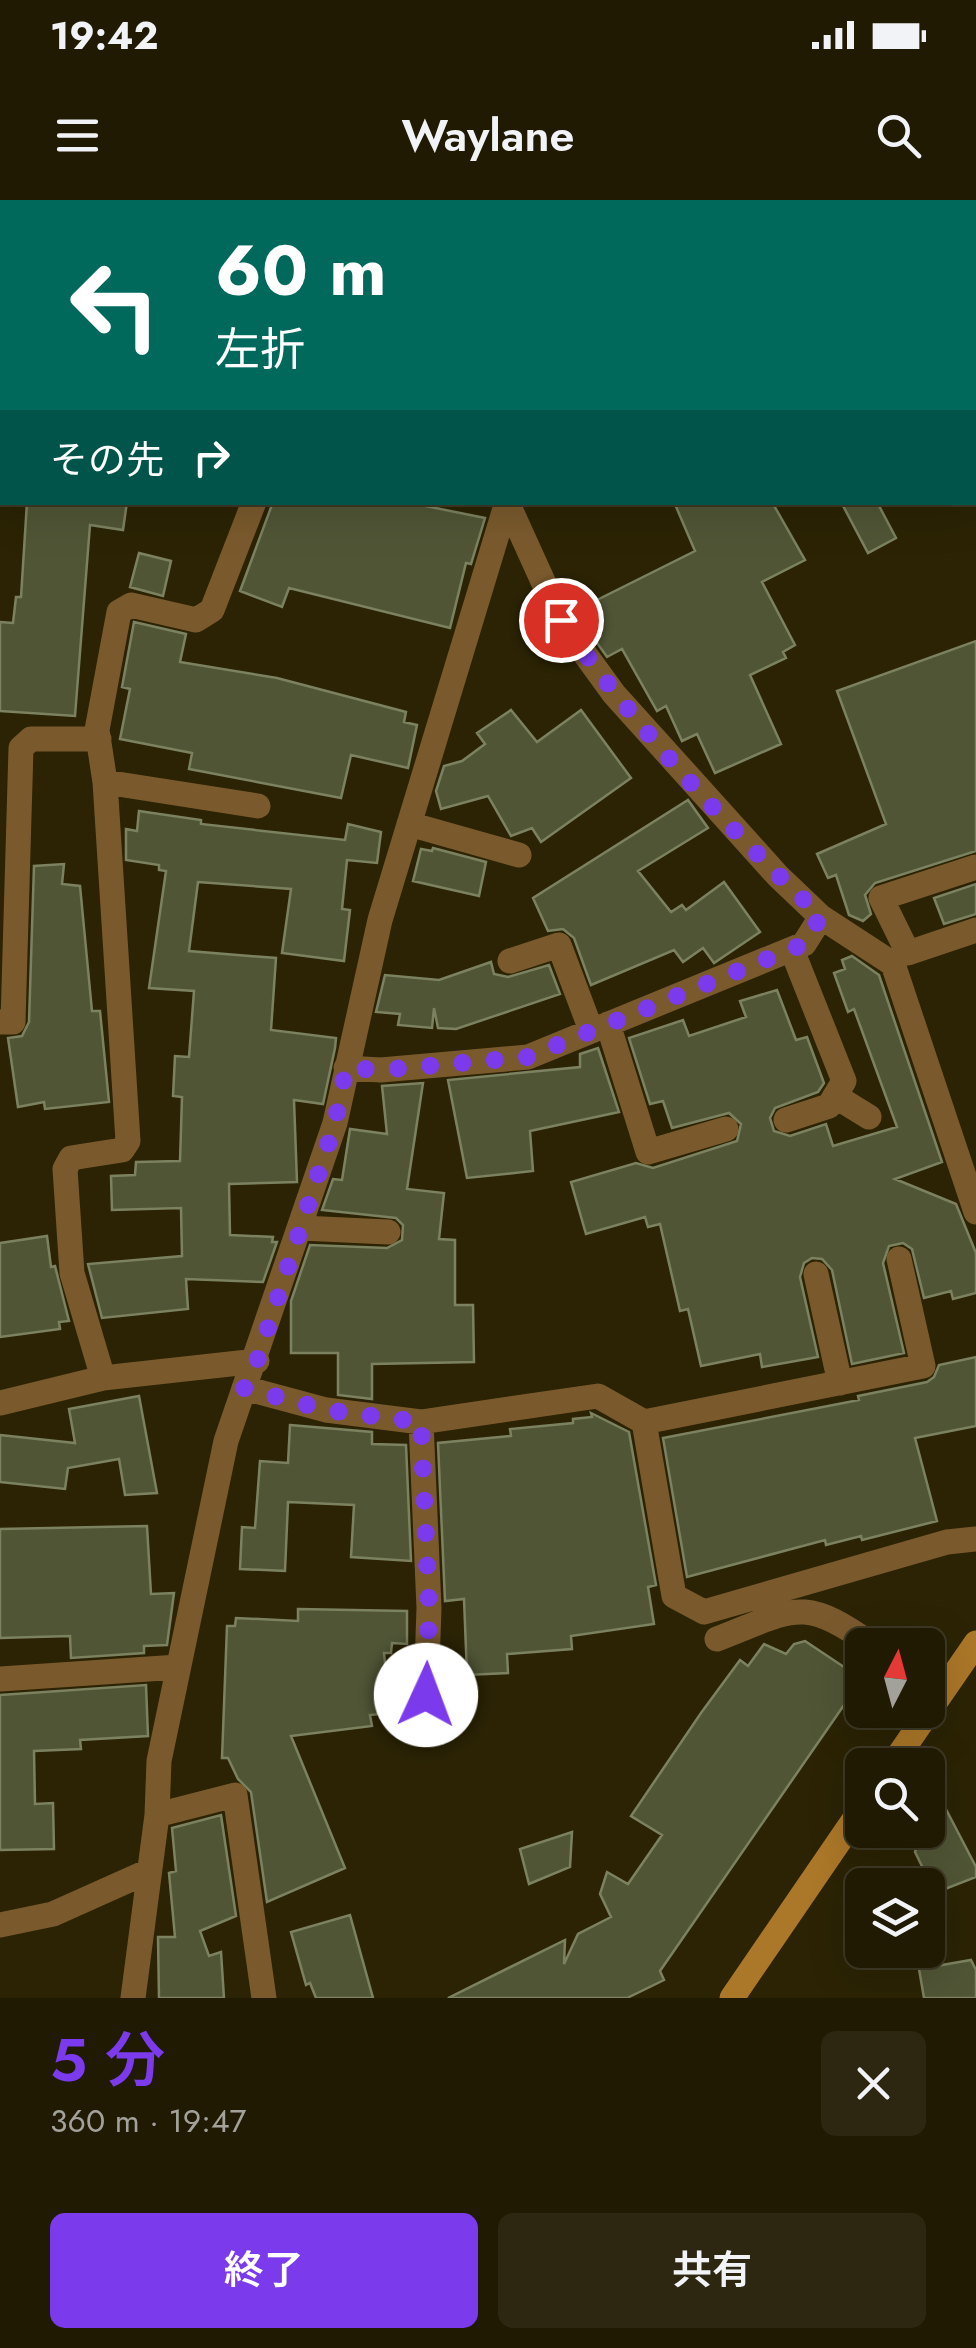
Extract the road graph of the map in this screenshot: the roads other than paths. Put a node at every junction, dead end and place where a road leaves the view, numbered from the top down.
1 (253, 505) edge
2 (505, 505) edge
3 (507, 505) edge
4 (99, 738) junction
5 (105, 782) junction
6 (258, 806) dead end
7 (409, 824) junction
8 (520, 855) dead end
9 (976, 867) edge
10 (821, 916) junction
11 (976, 930) edge
12 (792, 950) junction
13 (510, 961) dead end
14 (0, 1022) edge
15 (599, 1027) junction
16 (346, 1068) junction
17 (835, 1096) junction
18 (869, 1117) dead end
19 (786, 1120) dead end
20 (726, 1129) dead end
21 (976, 1212) edge
22 (300, 1228) junction
23 (388, 1232) dead end
24 (899, 1259) dead end
25 (816, 1274) dead end
26 (257, 1361) junction
27 (103, 1378) junction
28 (840, 1383) junction
29 (244, 1388) junction
30 (0, 1402) edge
31 (421, 1422) junction
32 (644, 1422) junction
33 (976, 1539) edge
34 (849, 1628) edge
35 (717, 1639) dead end
36 (976, 1643) edge
37 (178, 1666) junction
38 (945, 1678) edge
39 (0, 1679) edge
40 (426, 1695) dead end
41 (157, 1815) junction
42 (845, 1833) edge
43 (148, 1871) junction
44 (0, 1925) edge
45 (134, 1998) edge
46 (264, 1998) edge
47 (732, 1998) edge

1 - 4 street
2 - 7 street
3 - 10 street
4 - 5 street
4 - 14 street
5 - 6 street
5 - 27 street
7 - 8 street
7 - 16 street
9 - 11 street
10 - 12 street
10 - 21 street
12 - 15 street
12 - 17 street
13 - 15 street
15 - 16 street
15 - 20 street
16 - 22 street
17 - 18 street
17 - 19 street
22 - 23 street
22 - 26 street
24 - 28 street
25 - 28 street
26 - 27 street
26 - 29 street
27 - 30 street
28 - 32 street
29 - 31 street
29 - 37 street
31 - 32 street
31 - 40 street
32 - 33 street
34 - 35 street
36 - 38 main road
37 - 39 street
37 - 41 street
41 - 43 street
41 - 46 street
42 - 47 main road
43 - 44 street
43 - 45 street

